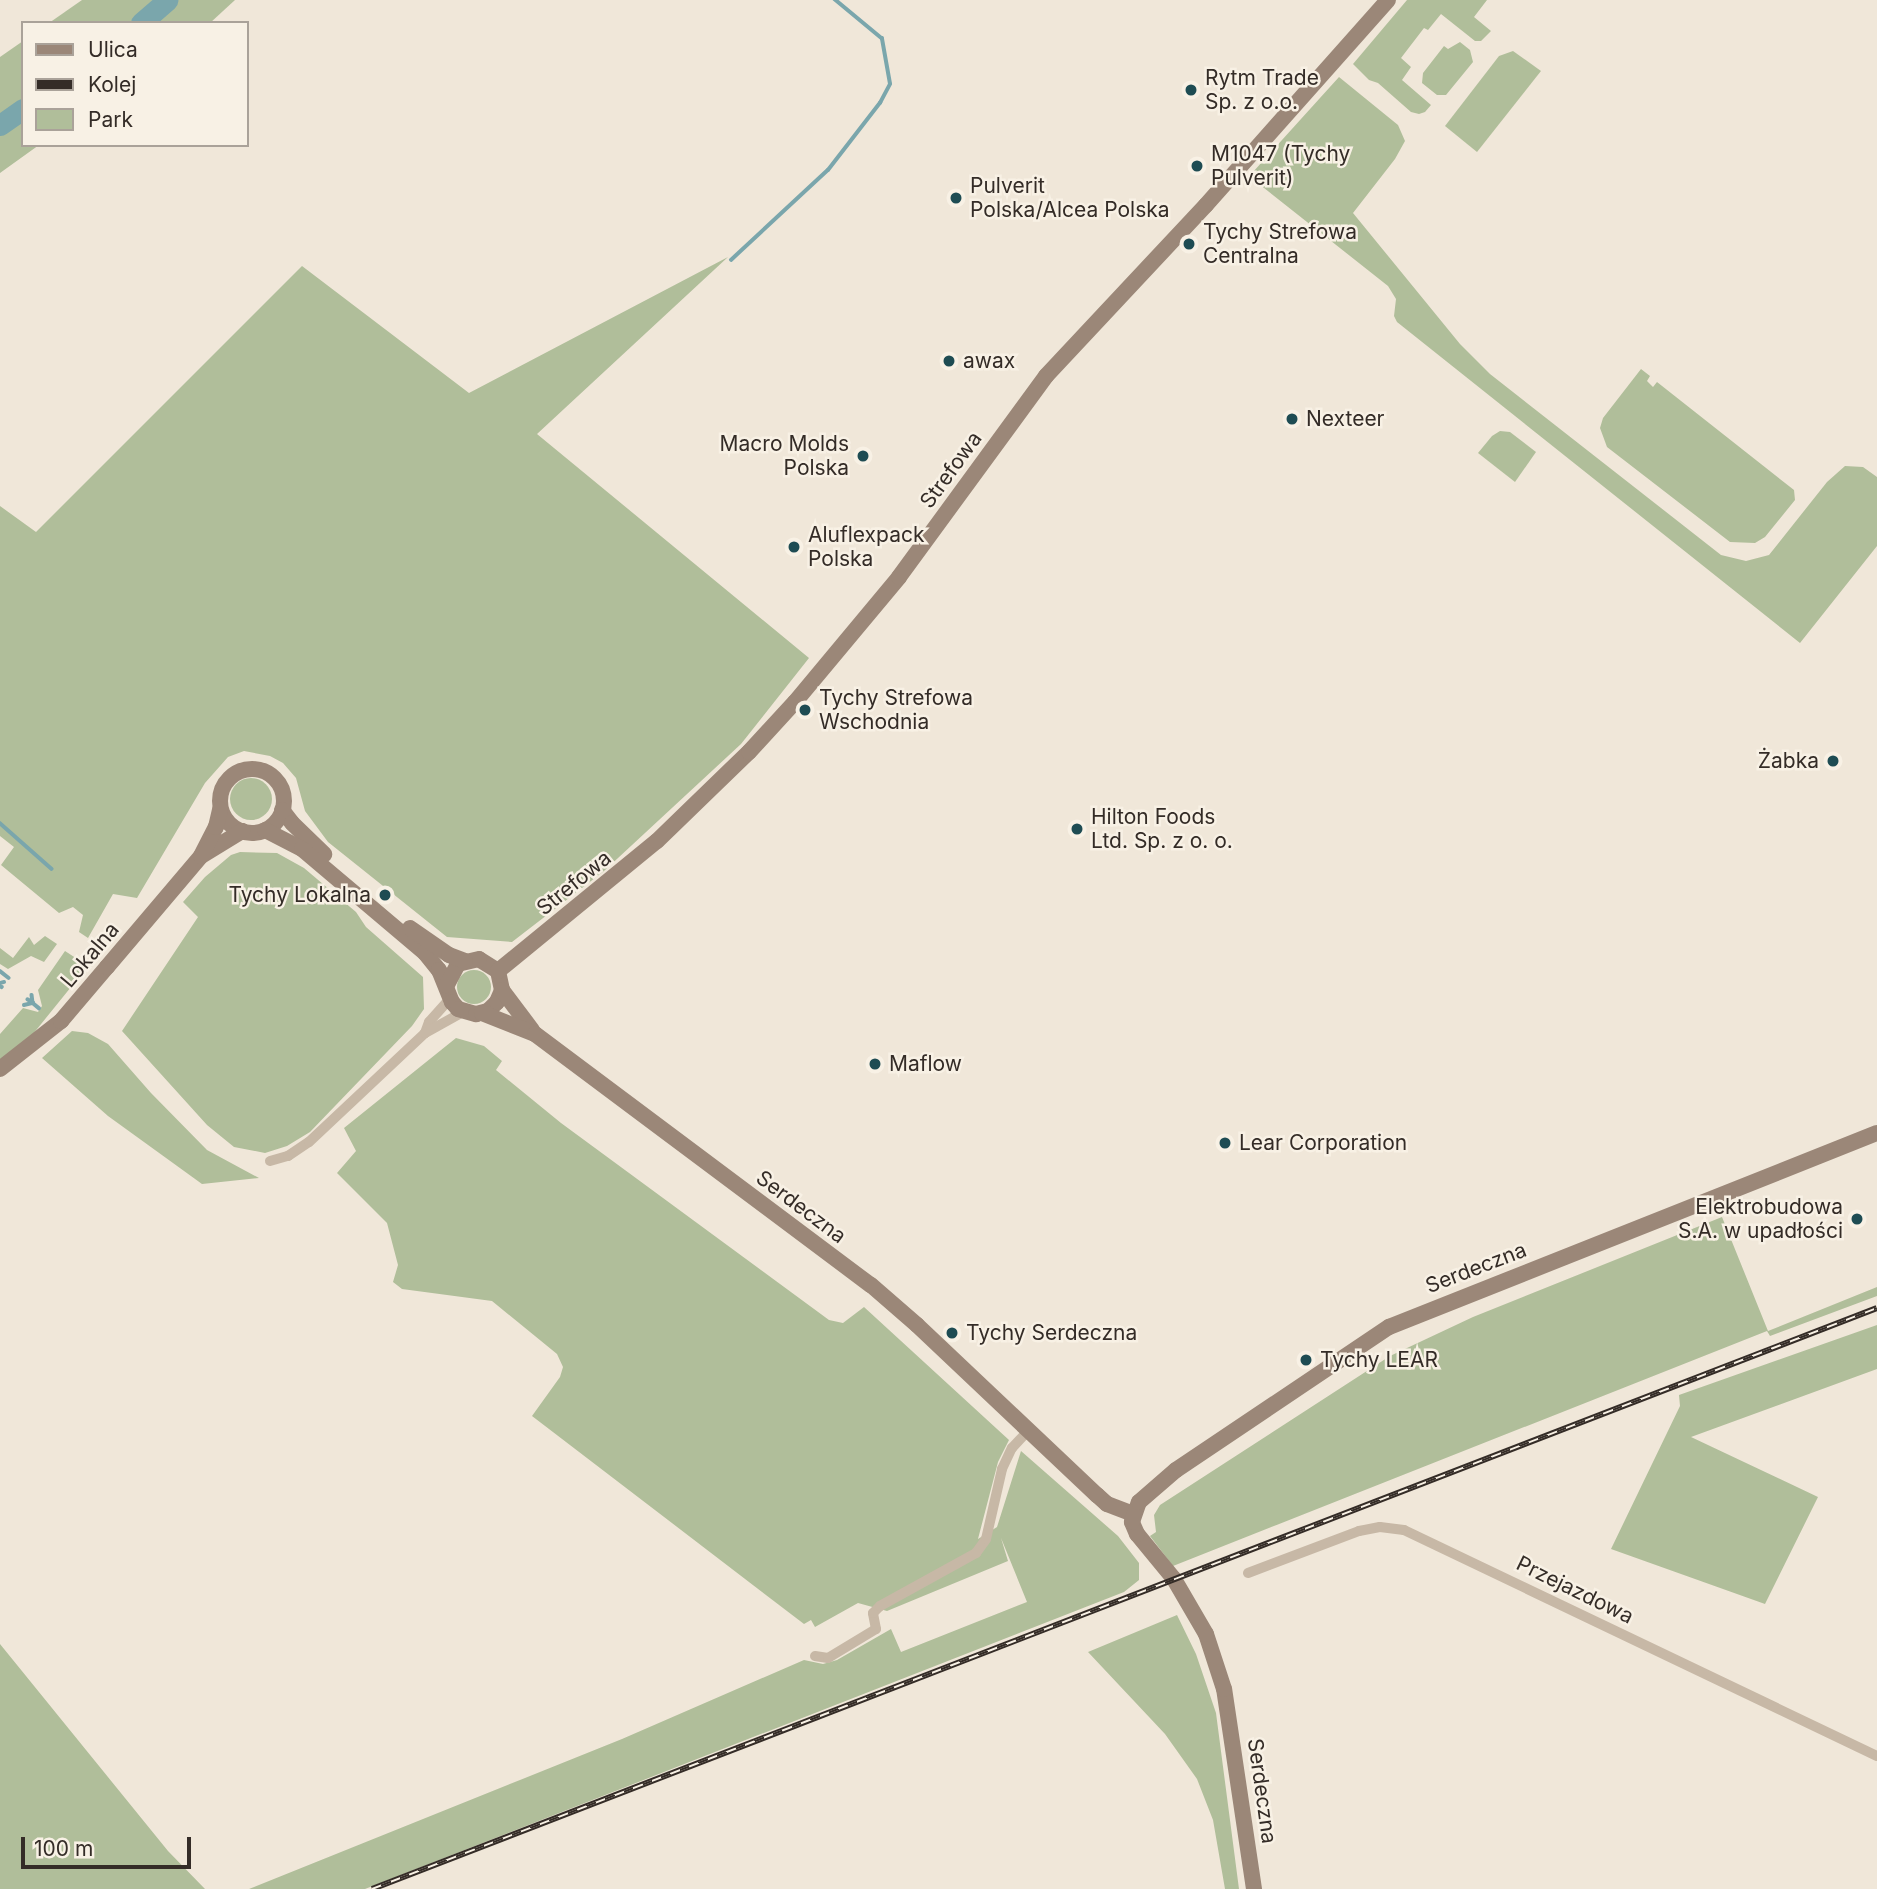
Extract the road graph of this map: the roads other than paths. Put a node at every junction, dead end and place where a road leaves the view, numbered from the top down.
1 (1388, 0) edge
2 (220, 809) junction
3 (282, 810) junction
4 (265, 830) junction
5 (242, 831) junction
6 (201, 856) junction
7 (465, 961) junction
8 (498, 971) junction
9 (502, 990) junction
10 (448, 992) junction
11 (463, 1012) junction
12 (482, 1013) junction
13 (425, 1033) junction
14 (535, 1034) junction
15 (0, 1069) edge
16 (1877, 1133) edge
17 (270, 1161) dead end
18 (1028, 1431) junction
19 (1133, 1514) junction
20 (1248, 1573) dead end
21 (815, 1656) dead end
22 (1877, 1756) edge
23 (1254, 1889) edge

1 - 8 street, Strefowa
2 - 3 street
2 - 5 street
2 - 6 street, Lokalna
3 - 4 street
3 - 7 street
4 - 5 street
4 - 10 street
5 - 6 street, Lokalna
6 - 15 street, Lokalna
7 - 8 street
7 - 10 street
8 - 9 street
9 - 12 street
9 - 14 street, Serdeczna
10 - 11 street
10 - 13 street
11 - 12 street
11 - 13 street
12 - 14 street, Serdeczna
13 - 17 street
14 - 18 street, Serdeczna
16 - 19 street, Serdeczna
18 - 19 street, Serdeczna
18 - 21 street
19 - 23 street, Serdeczna
20 - 22 street, Przejazdowa

